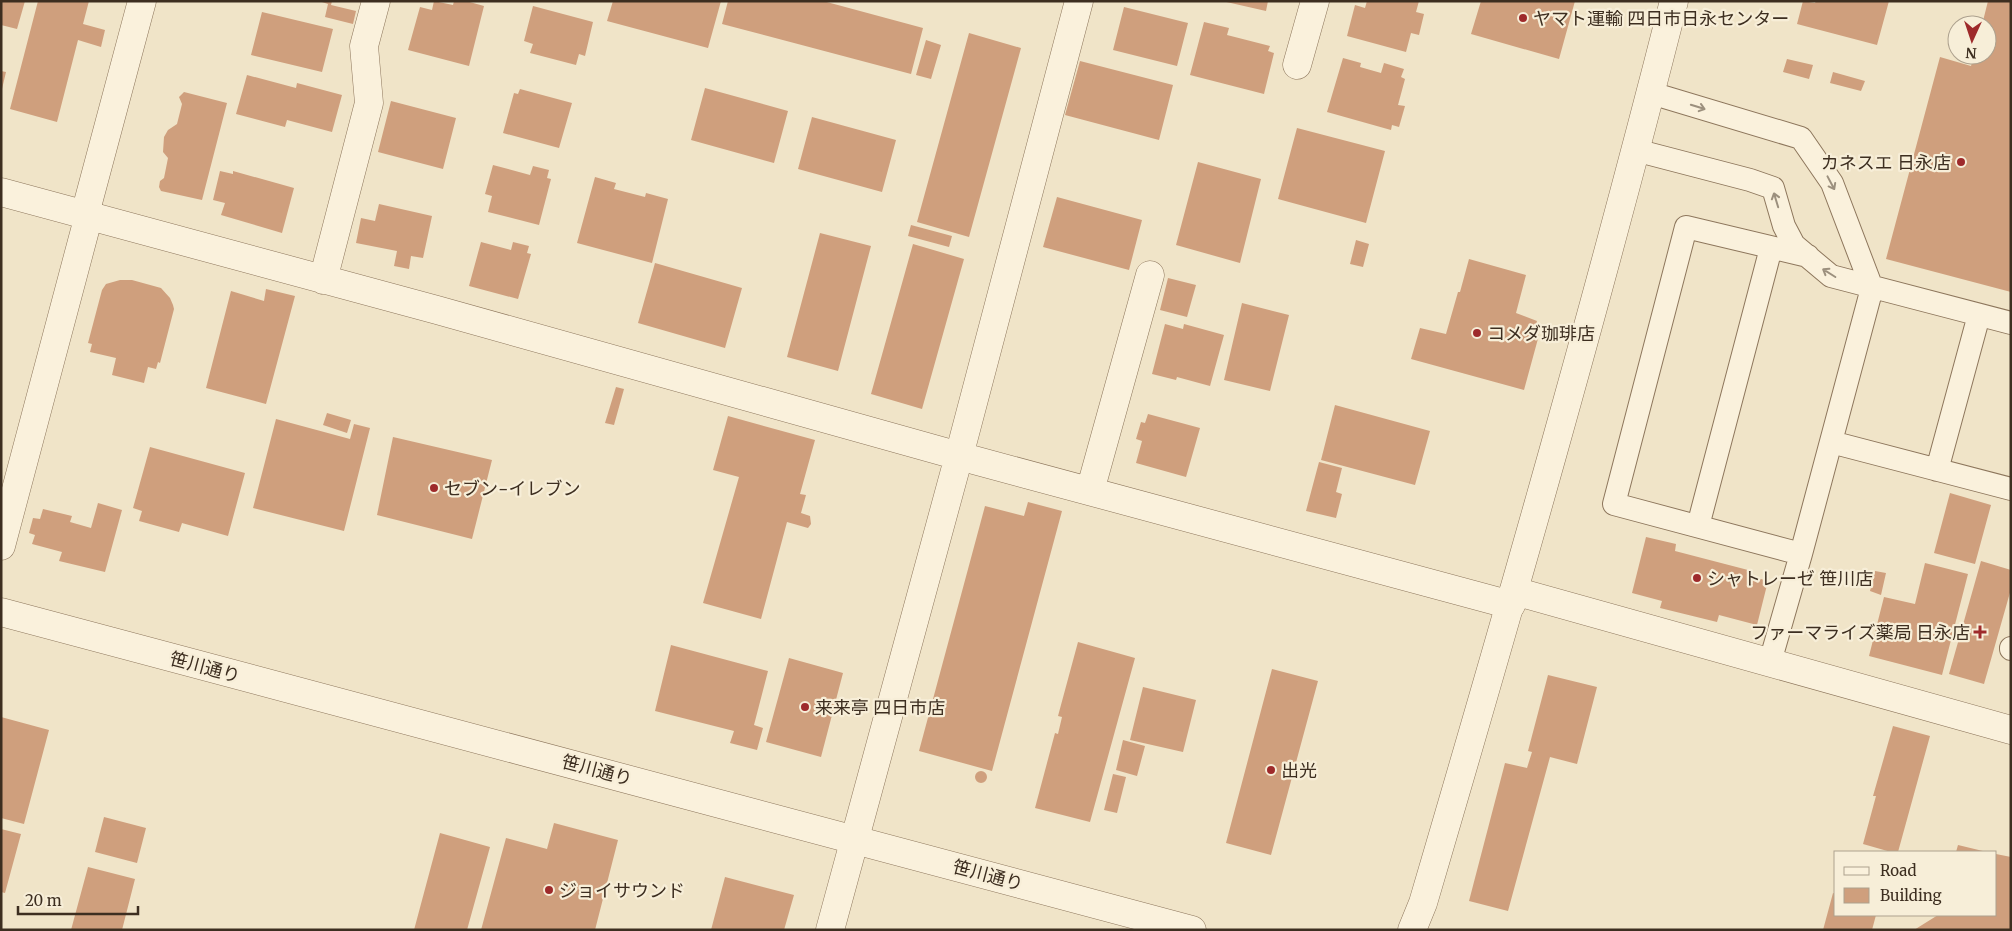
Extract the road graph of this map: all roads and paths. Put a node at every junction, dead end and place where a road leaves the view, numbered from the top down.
1 (142, 1) edge
2 (376, 1) edge
3 (1080, 1) edge
4 (1315, 1) edge
5 (1674, 1) edge
6 (1298, 64) dead end
7 (1651, 93) junction
8 (1635, 150) junction
9 (1, 192) edge
10 (87, 215) junction
11 (1770, 248) junction
12 (1808, 256) junction
13 (1150, 275) dead end
14 (324, 280) junction
15 (1872, 288) junction
16 (1979, 315) junction
17 (2011, 323) edge
18 (1831, 442) junction
19 (959, 456) junction
20 (1937, 470) junction
21 (2011, 489) edge
22 (1090, 491) junction
23 (1698, 526) junction
24 (1, 546) edge
25 (1801, 554) junction
26 (1512, 598) junction
27 (1, 612) edge
28 (1770, 662) junction
29 (2011, 730) edge
30 (854, 839) junction
31 (830, 930) edge
32 (1192, 930) edge
33 (1412, 930) edge

1 - 10 street
2 - 14 street
3 - 19 street
4 - 6 street
5 - 7 street
7 - 8 street
7 -> 15 lane
12 -> 8 lane
8 - 26 street
9 - 10 street
10 - 14 street
10 - 24 street
11 - 12 lane
11 - 23 lane
11 - 23 lane
15 -> 12 lane
13 - 22 street
14 - 19 street
15 - 16 lane
15 - 18 lane
16 - 17 lane
16 - 20 lane
18 - 20 lane
18 - 25 lane
19 - 22 street
19 - 30 street
20 - 21 lane
22 - 26 street
23 - 25 lane
25 - 28 lane
26 - 28 street
26 - 33 street
27 - 30 street, 笹川通り
28 - 29 street
30 - 31 street
30 - 32 street, 笹川通り

